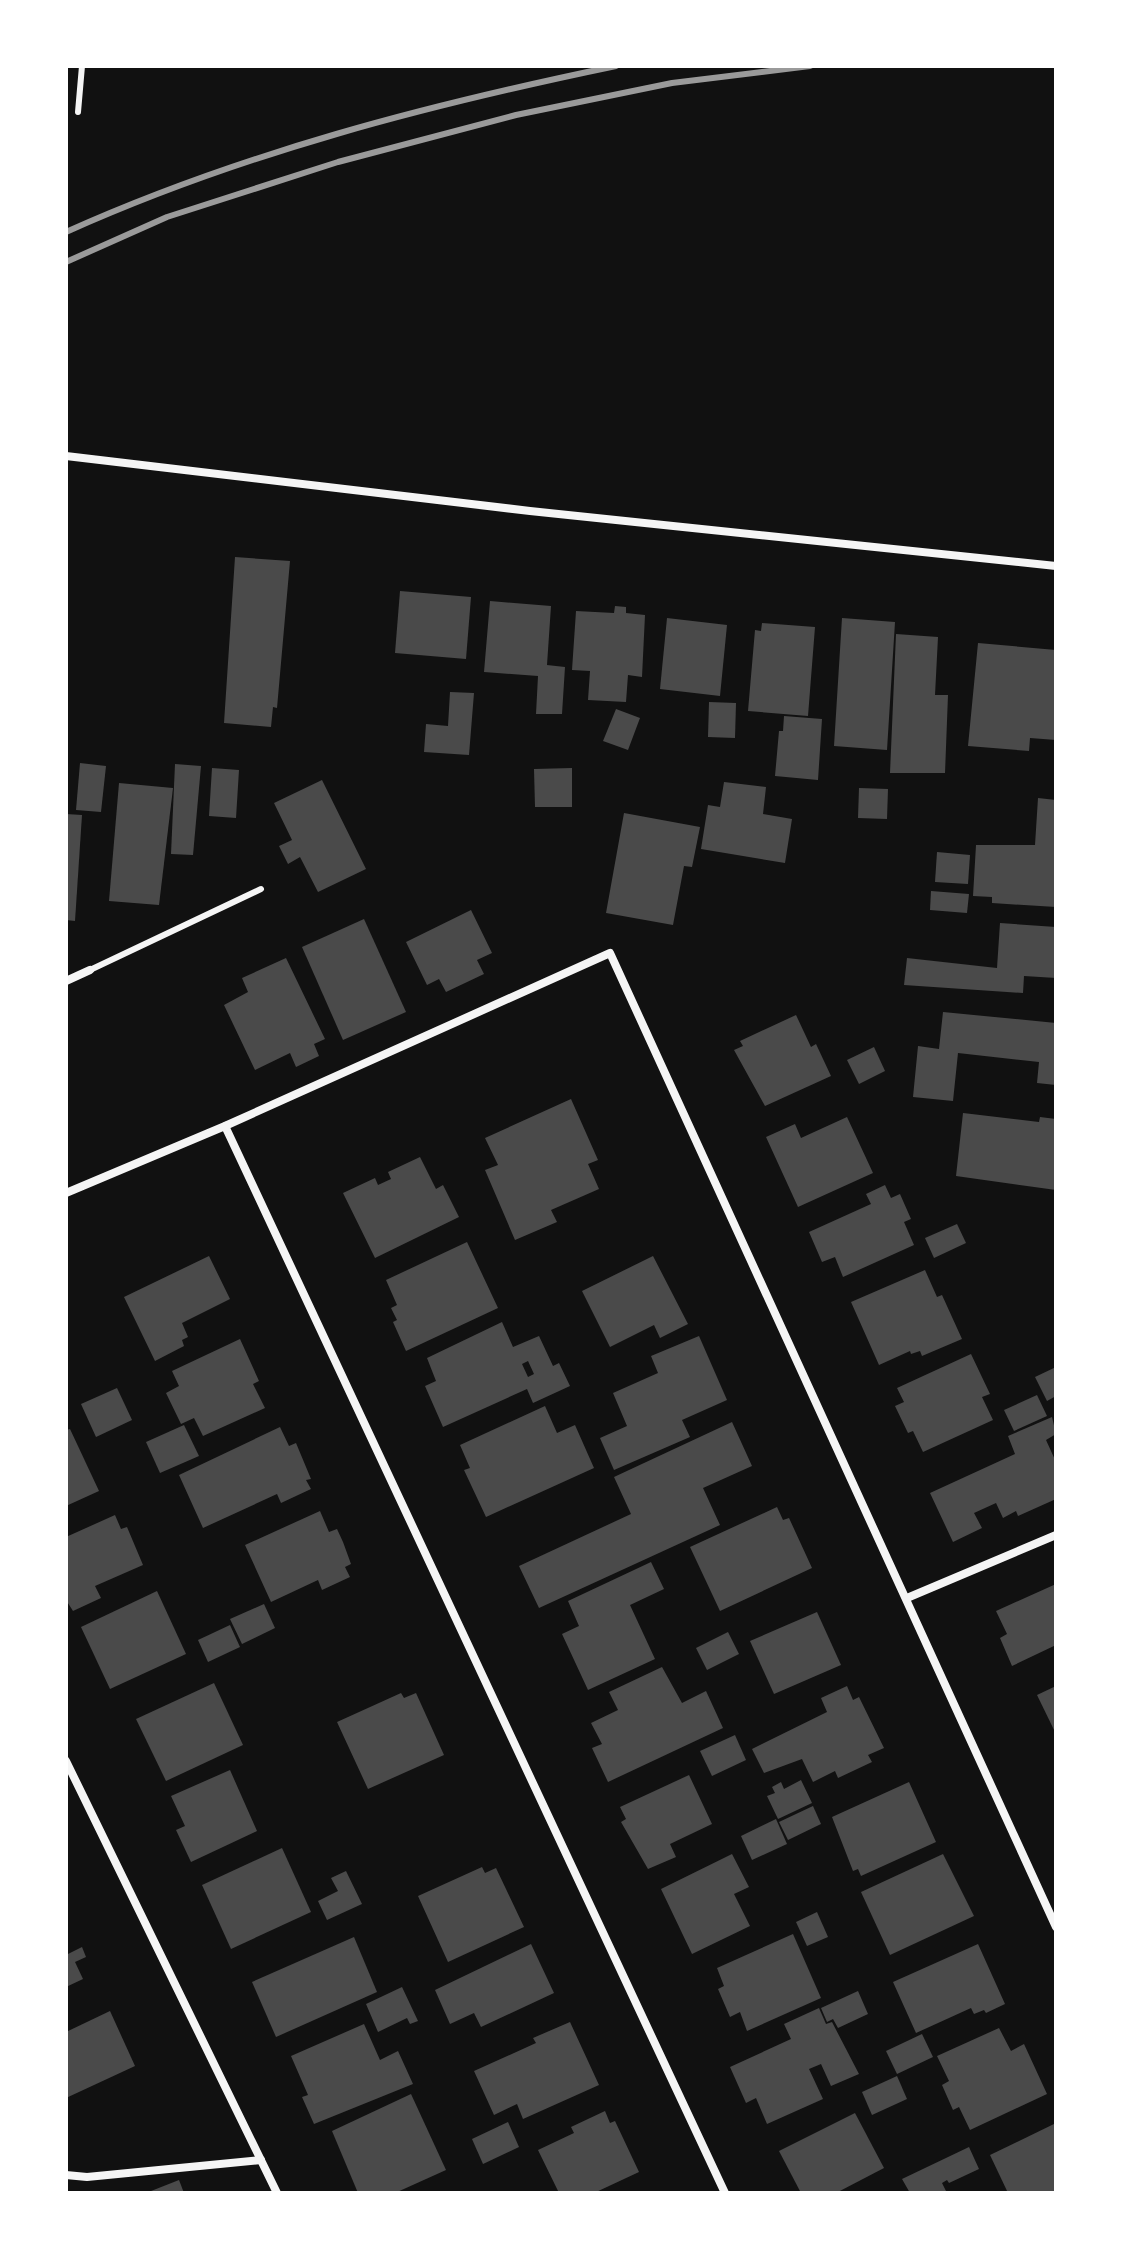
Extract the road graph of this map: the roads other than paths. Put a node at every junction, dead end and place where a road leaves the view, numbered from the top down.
1 (82, 66) edge
2 (78, 112) dead end
3 (66, 456) edge
4 (1056, 566) edge
5 (261, 889) dead end
6 (90, 970) joint
7 (66, 981) edge
8 (225, 1126) junction
9 (66, 1193) edge
10 (1056, 1535) edge
11 (907, 1598) junction
12 (66, 1761) edge
13 (1056, 1927) edge
14 (261, 2160) junction
15 (66, 2175) edge
16 (277, 2193) edge
17 (725, 2193) edge

1 - 2 lane
3 - 4 street
5 - 6 lane
6 - 7 street
8 - 9 street
8 - 11 street
8 - 17 street
10 - 11 street
11 - 13 street
12 - 14 street
14 - 15 street
14 - 16 street

